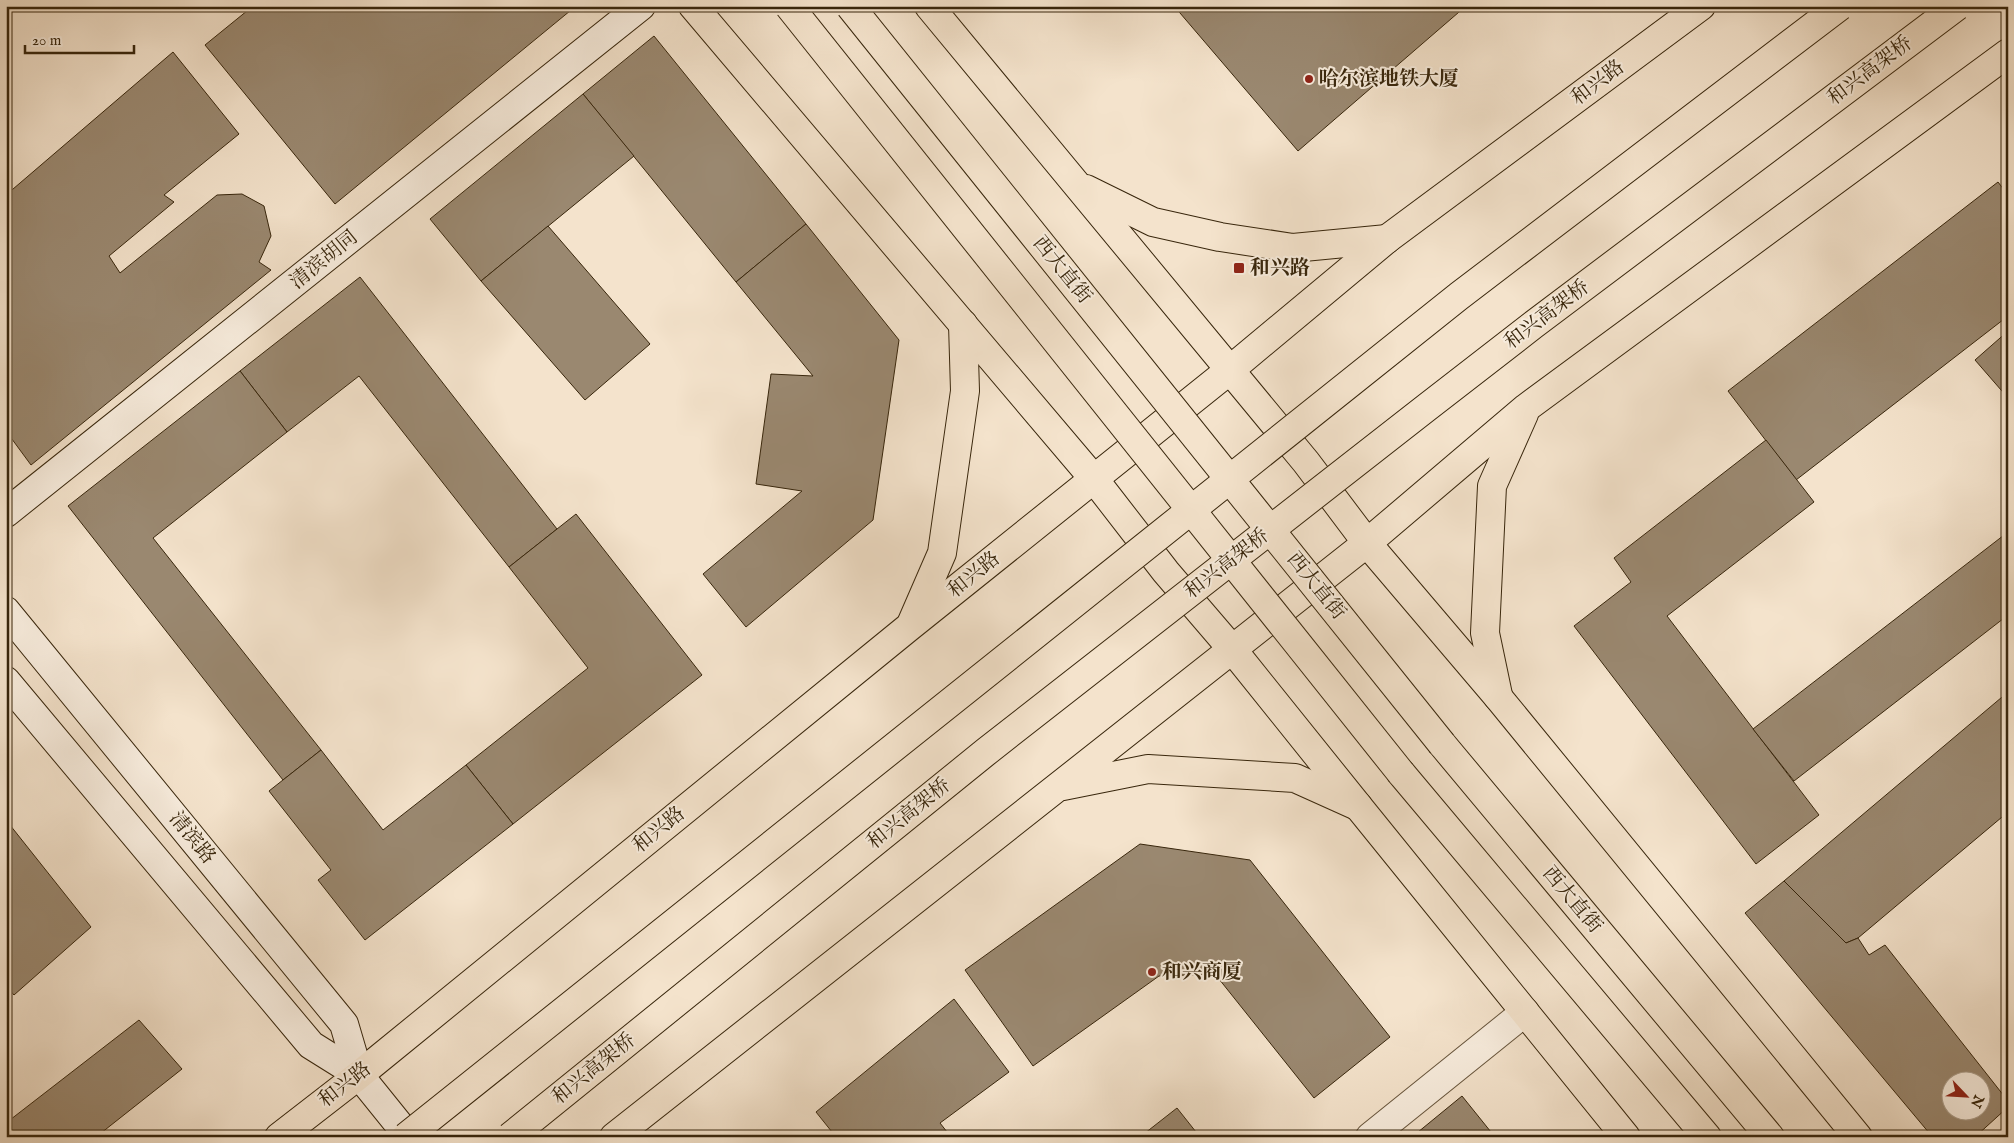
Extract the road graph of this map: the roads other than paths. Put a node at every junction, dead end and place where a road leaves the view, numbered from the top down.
1 (641, 6) edge
2 (692, 6) edge
3 (789, 6) edge
4 (850, 6) edge
5 (929, 6) edge
6 (1701, 6) edge
7 (1840, 6) edge
8 (1957, 6) edge
9 (2008, 53) edge
10 (1078, 185) junction
11 (1387, 239) junction
12 (963, 324) junction
13 (1231, 369) junction
14 (1526, 408) junction
15 (1094, 479) junction
16 (6, 513) edge
17 (1367, 543) junction
18 (6, 610) edge
19 (909, 627) junction
20 (1232, 649) junction
21 (6, 681) edge
22 (1498, 697) junction
23 (1059, 787) junction
24 (1358, 806) junction
25 (1525, 1012) junction
26 (359, 1075) junction
27 (279, 1137) edge
28 (407, 1137) edge
29 (510, 1137) edge
30 (614, 1137) edge
31 (1370, 1137) edge
32 (1626, 1137) edge
33 (1707, 1137) edge
34 (1770, 1137) edge
35 (1858, 1137) edge

1 - 16 main road, 清滨胡同
2 - 12 main road
3 - 33 main road, bridge
4 - 34 main road, 西大直街, bridge
5 - 10 main road
6 - 11 main road, 和兴路
7 - 28 main road, bridge
8 - 29 main road, 和兴高架桥, bridge
9 - 14 main road
10 - 11 main road
10 - 13 main road
11 - 13 main road, 和兴路
12 - 15 main road
12 - 19 main road
13 - 15 main road, 和兴路
13 - 17 main road
14 - 17 main road
14 - 22 main road
15 - 19 main road, 和兴路
15 - 20 main road
17 - 20 main road
17 - 22 main road
18 - 26 main road, 清滨路
19 - 26 main road, 和兴路
20 - 23 main road
20 - 24 main road
21 - 26 main road, 清滨路
22 - 35 main road
23 - 24 main road
23 - 30 main road
24 - 25 main road
25 - 31 main road
25 - 32 main road
26 - 27 main road, 和兴路
26 - 28 main road, 清滨路

